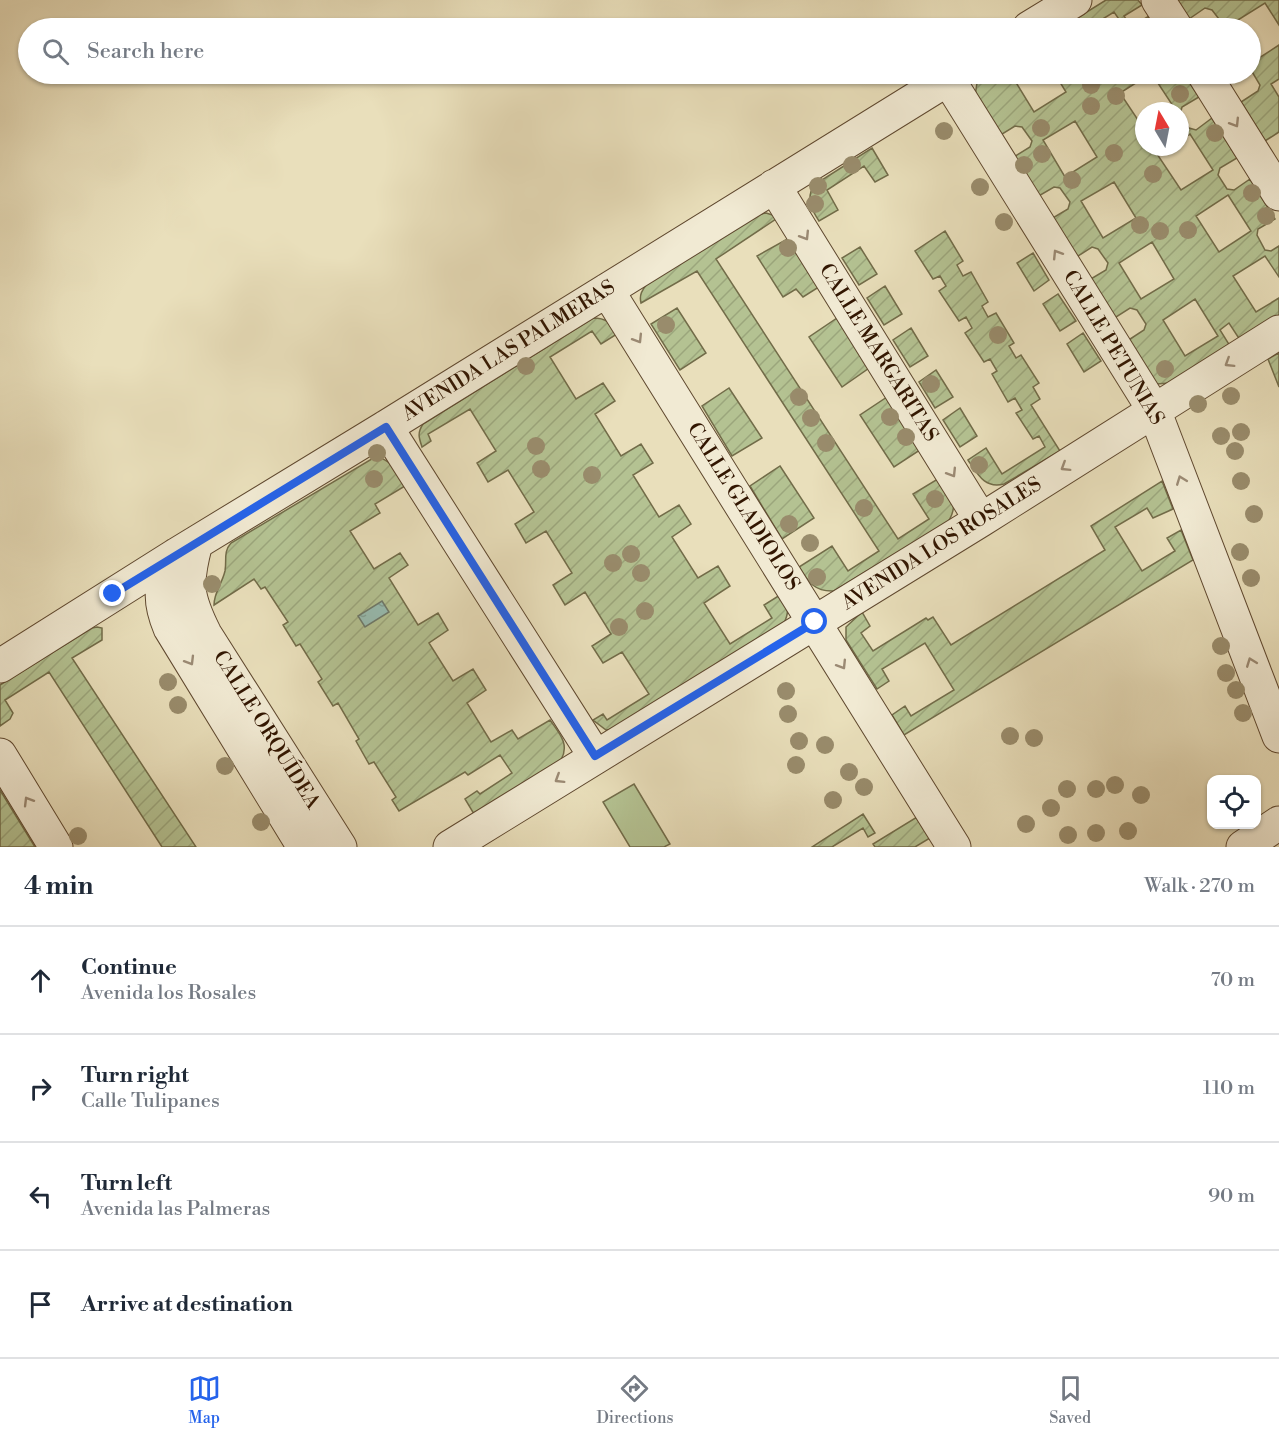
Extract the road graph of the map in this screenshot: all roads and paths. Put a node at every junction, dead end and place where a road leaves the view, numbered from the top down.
1 (1075, 0) edge
2 (1158, 0) edge
3 (1045, 18) edge
4 (1170, 18) edge
5 (939, 84) edge
6 (957, 84) edge
7 (1210, 84) edge
8 (774, 186) junction
9 (1279, 194) edge
10 (607, 290) junction
11 (1279, 332) edge
12 (1154, 410) junction
13 (386, 427) junction
14 (981, 520) junction
15 (186, 549) junction
16 (113, 594) junction
17 (178, 610) junction
18 (815, 622) junction
19 (0, 666) edge
20 (1279, 736) edge
21 (0, 755) edge
22 (595, 756) junction
23 (1279, 823) edge
24 (56, 847) edge
25 (304, 847) edge
26 (340, 847) edge
27 (450, 847) edge
28 (954, 847) edge
29 (1243, 847) edge

1 - 3 street
2 - 4 street
5 - 8 street, AVENIDA LAS PALMERAS
12 -> 6 street, CALLE PETUNIAS
7 -> 9 street
8 - 10 street, AVENIDA LAS PALMERAS
8 -> 14 street, CALLE MARGARITAS
10 - 13 street, AVENIDA LAS PALMERAS
10 -> 18 street, CALLE GLADIOLOS
11 -> 12 street, AVENIDA LOS ROSALES
12 -> 14 street, AVENIDA LOS ROSALES
20 -> 12 street, CALLE PETUNIAS
13 - 15 street, AVENIDA LAS PALMERAS
13 - 22 street
14 - 18 street, AVENIDA LOS ROSALES
15 - 16 street, AVENIDA LAS PALMERAS
15 - 17 street
16 - 17 street
16 - 19 street, AVENIDA LAS PALMERAS
17 -> 25 street, CALLE ORQUÍDEA
17 - 26 street, CALLE ORQUÍDEA
18 - 22 street, AVENIDA LOS ROSALES
18 -> 28 street, CALLE GLADIOLOS
24 -> 21 street
22 -> 27 street, AVENIDA LOS ROSALES
23 - 29 street

